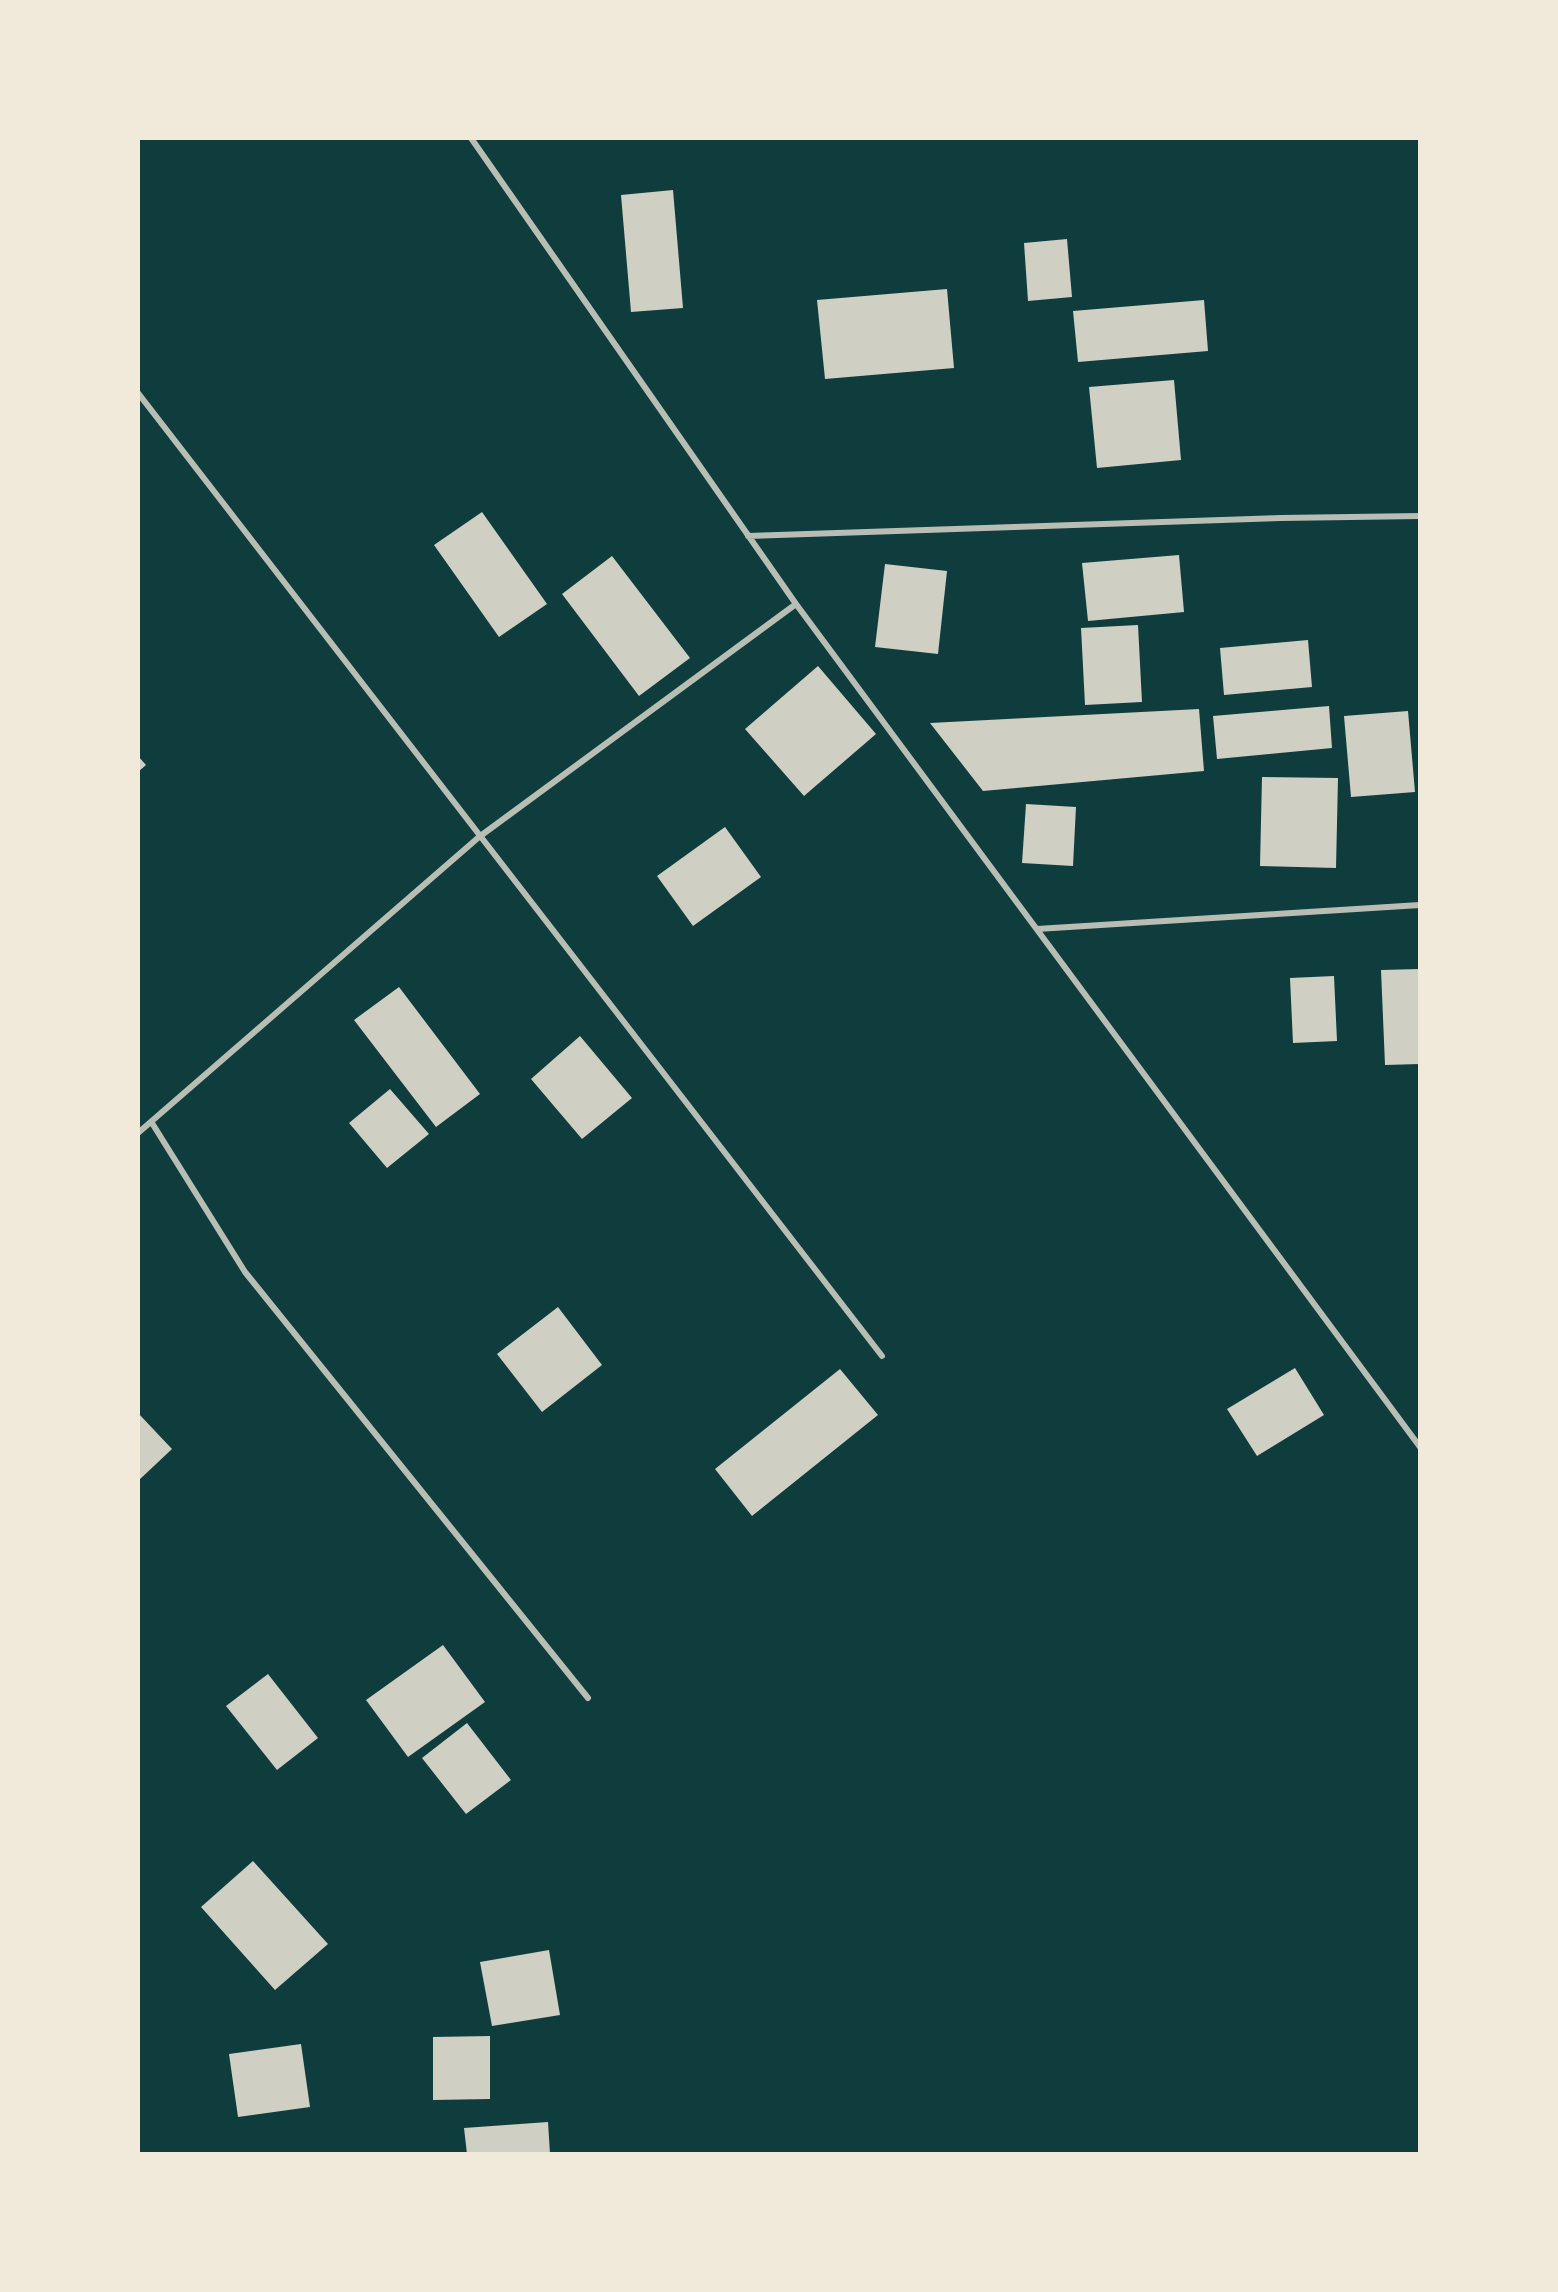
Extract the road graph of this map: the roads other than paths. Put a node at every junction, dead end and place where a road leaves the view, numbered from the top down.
1 (471, 138) edge
2 (138, 393) edge
3 (1420, 516) edge
4 (748, 536) junction
5 (796, 604) junction
6 (479, 837) junction
7 (1420, 905) edge
8 (1037, 929) junction
9 (152, 1123) junction
10 (138, 1133) edge
11 (882, 1356) dead end
12 (1420, 1447) edge
13 (588, 1698) dead end

1 - 4 street
2 - 6 street
3 - 4 street
4 - 5 street
5 - 6 street
5 - 8 street
6 - 9 street
6 - 11 street
7 - 8 street
8 - 12 street
9 - 10 street
9 - 13 street

